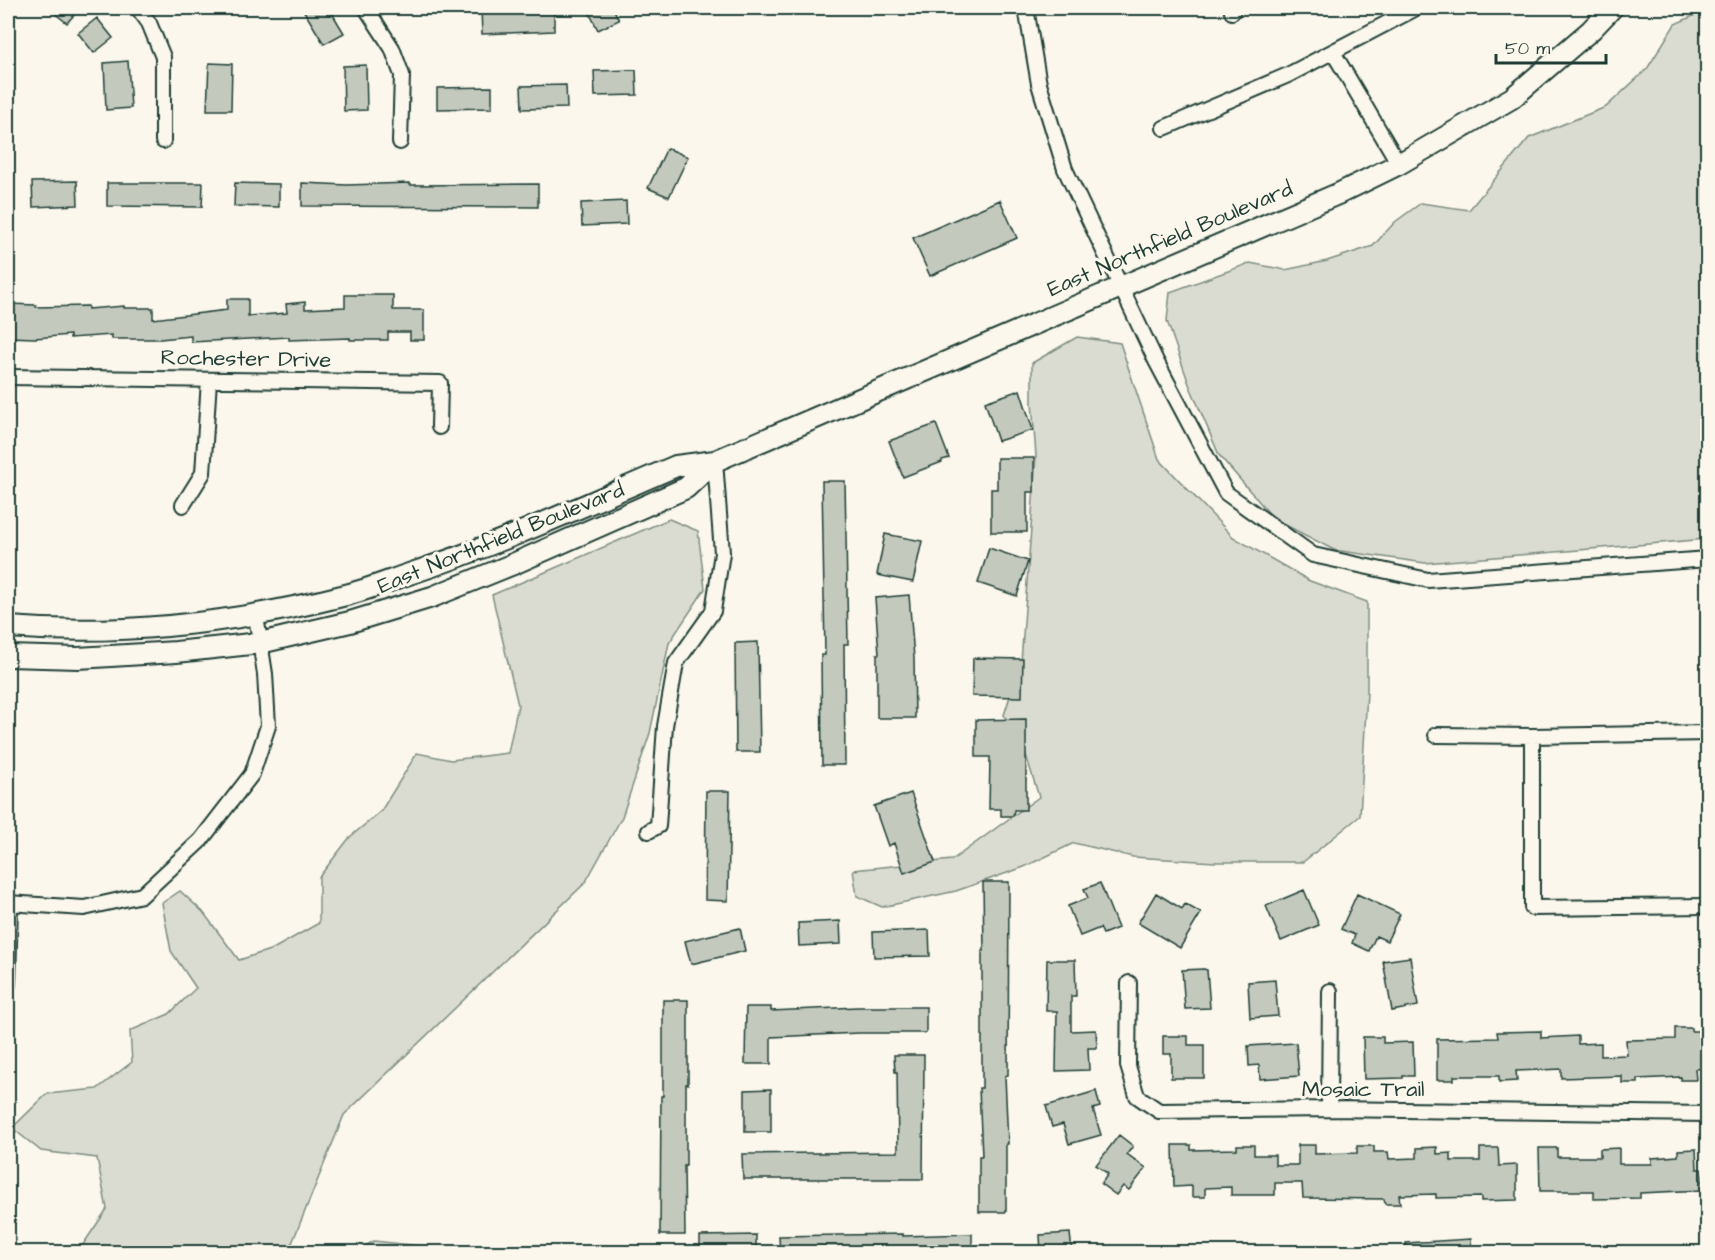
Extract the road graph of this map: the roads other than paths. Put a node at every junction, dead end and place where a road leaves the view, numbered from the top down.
1 (138, 8) edge
2 (366, 8) edge
3 (1026, 8) edge
4 (1416, 8) edge
5 (1612, 8) edge
6 (1333, 52) junction
7 (1164, 128) dead end
8 (163, 141) dead end
9 (400, 142) dead end
10 (1399, 164) junction
11 (1120, 286) junction
12 (8, 377) edge
13 (209, 380) junction
14 (439, 427) dead end
15 (715, 461) junction
16 (183, 505) dead end
17 (1707, 560) edge
18 (256, 616) junction
19 (8, 627) edge
20 (260, 643) junction
21 (8, 656) edge
22 (1707, 733) edge
23 (1436, 735) dead end
24 (1532, 736) junction
25 (650, 831) dead end
26 (9, 903) edge
27 (1707, 906) edge
28 (1129, 983) dead end
29 (8, 984) edge
30 (1330, 991) dead end
31 (1329, 1109) junction
32 (1707, 1114) edge

1 - 8 street
2 - 9 street
3 - 11 street
4 - 6 street
5 - 10 main road, East Northfield Boulevard
6 - 7 street
6 - 10 street
10 - 11 main road, East Northfield Boulevard
11 - 15 main road, East Northfield Boulevard
11 - 17 street
12 - 13 street, Rochester Drive
13 - 14 street, Rochester Drive
13 - 16 street
15 - 18 main road, East Northfield Boulevard
15 - 20 main road, East Northfield Boulevard
15 - 25 street
18 - 19 main road, East Northfield Boulevard
18 - 20 street
20 - 21 main road, East Northfield Boulevard
20 - 26 street
22 - 24 street
23 - 24 street
24 - 27 street
26 - 29 street
28 - 31 street, Mosaic Trail
30 - 31 street
31 - 32 street, Mosaic Trail

